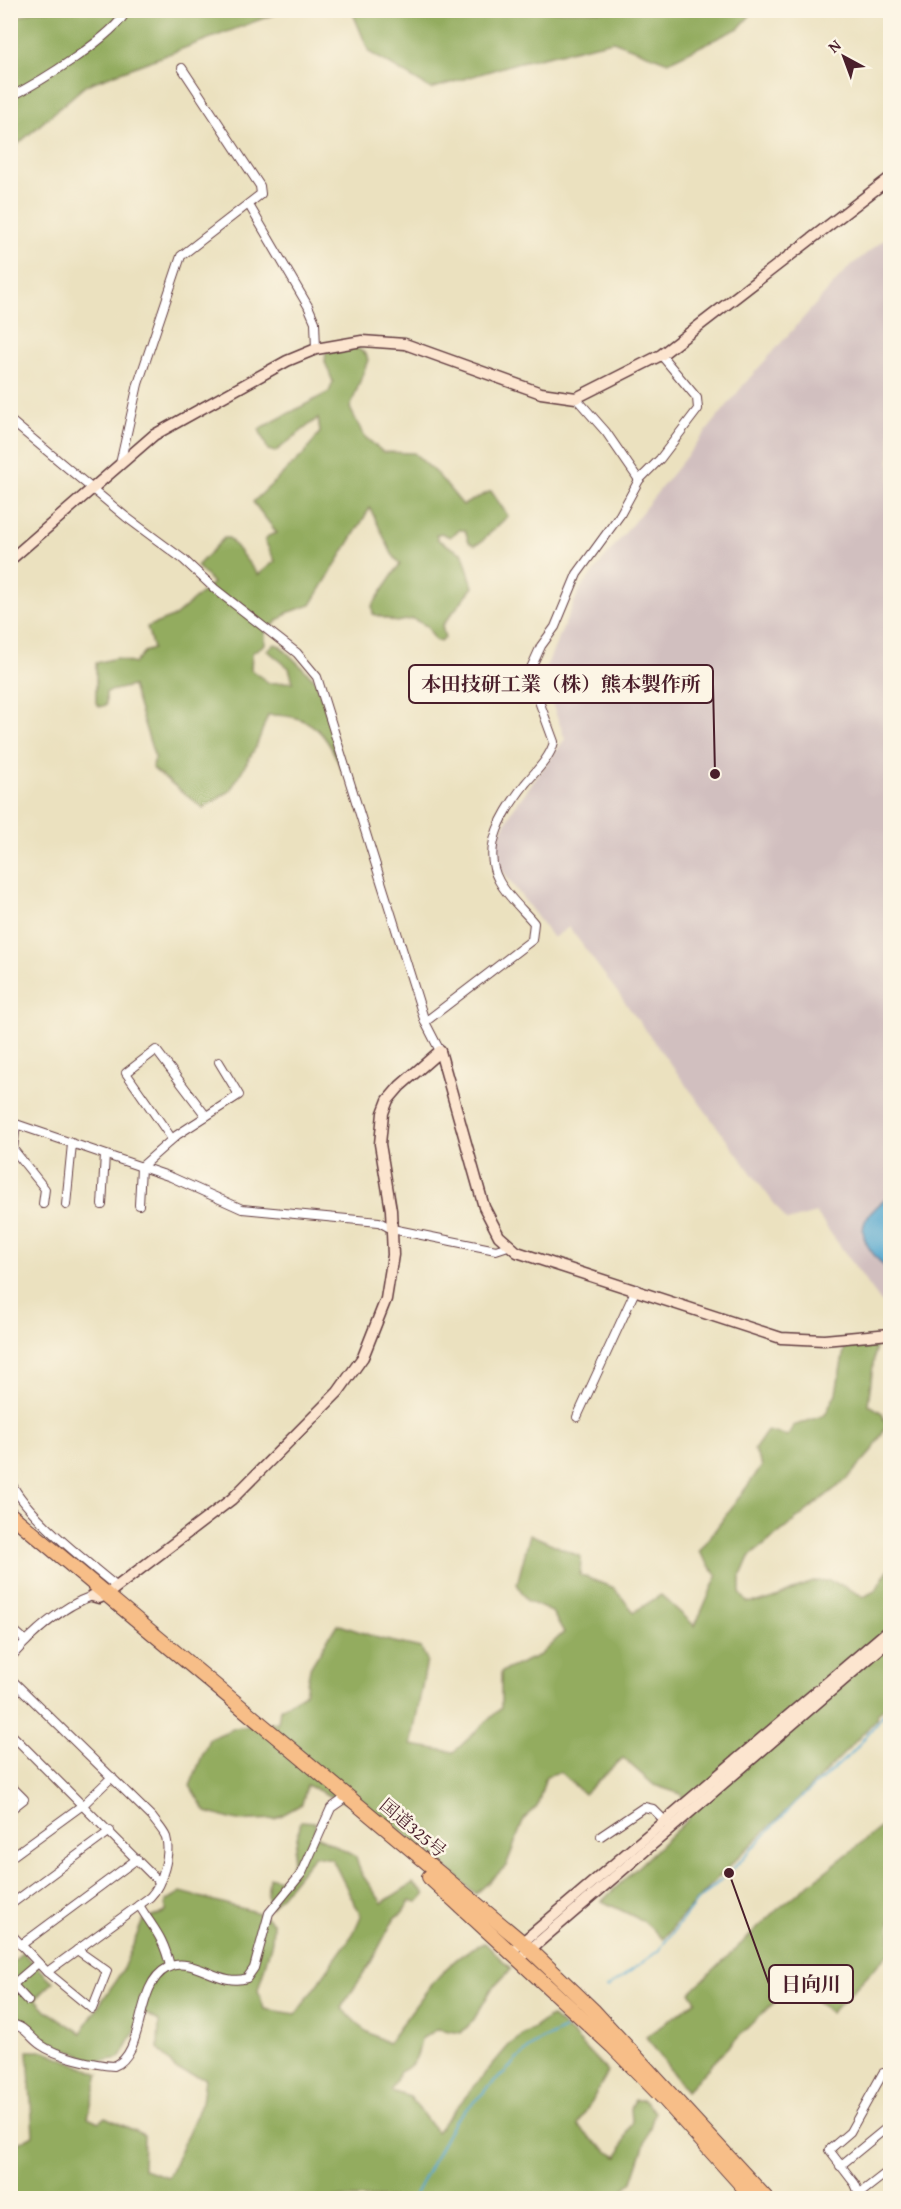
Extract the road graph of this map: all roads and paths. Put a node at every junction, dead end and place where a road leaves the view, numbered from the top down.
1 (127, 10) edge
2 (182, 68) dead end
3 (10, 97) edge
4 (891, 178) edge
5 (249, 205) junction
6 (316, 349) junction
7 (661, 355) junction
8 (576, 398) junction
9 (10, 420) edge
10 (120, 464) junction
11 (639, 480) junction
12 (94, 488) junction
13 (10, 560) edge
14 (425, 1022) junction
15 (440, 1051) junction
16 (219, 1062) dead end
17 (206, 1116) junction
18 (13, 1123) edge
19 (172, 1139) junction
20 (72, 1144) junction
21 (105, 1155) junction
22 (141, 1167) junction
23 (43, 1204) dead end
24 (139, 1204) dead end
25 (66, 1205) dead end
26 (102, 1205) dead end
27 (392, 1229) junction
28 (508, 1246) junction
29 (636, 1289) junction
30 (891, 1334) edge
31 (577, 1417) dead end
32 (10, 1481) edge
33 (10, 1514) edge
34 (10, 1523) edge
35 (104, 1594) junction
36 (10, 1627) edge
37 (891, 1629) edge
38 (891, 1640) edge
39 (26, 1641) junction
40 (10, 1658) edge
41 (10, 1678) edge
42 (10, 1732) edge
43 (112, 1777) junction
44 (10, 1785) edge
45 (341, 1801) junction
46 (84, 1804) junction
47 (10, 1810) edge
48 (668, 1824) junction
49 (110, 1831) junction
50 (601, 1836) dead end
51 (10, 1858) edge
52 (136, 1858) junction
53 (158, 1881) junction
54 (10, 1905) edge
55 (139, 1905) junction
56 (10, 1933) edge
57 (21, 1946) junction
58 (77, 1950) junction
59 (520, 1951) junction
60 (38, 1963) junction
61 (170, 1966) junction
62 (47, 1972) junction
63 (12, 1986) edge
64 (28, 2001) dead end
65 (10, 2024) edge
66 (891, 2074) edge
67 (891, 2125) edge
68 (840, 2166) junction
69 (891, 2170) edge
70 (860, 2196) edge
71 (753, 2199) edge
72 (766, 2199) edge

1 - 3 street
2 - 5 street
4 - 7 street
5 - 6 street
5 - 10 street
6 - 8 street
6 - 10 street
7 - 8 street
7 - 11 street
8 - 11 street
9 - 12 street
10 - 12 street
11 - 14 street
12 - 13 street
12 - 14 street
14 - 15 street
15 - 27 street
15 - 28 street
16 - 17 street
17 - 19 street
17 - 19 street
18 - 20 street
18 - 23 street
19 - 22 street
20 - 21 street
20 - 25 street
21 - 22 street
21 - 26 street
22 - 24 street
22 - 27 street
27 - 28 street
27 - 35 street
28 - 29 street
29 - 30 street
29 - 31 street
32 - 35 street
33 - 35 highway, 国道325号
34 - 35 highway, 国道325号
35 - 39 street
35 - 45 highway, 国道325号
35 - 59 highway, 国道325号
36 - 39 street
37 - 48 street
38 - 48 street
39 - 40 street
41 - 43 street
42 - 46 street
43 - 46 street
43 - 53 street
44 - 47 street
45 - 59 highway, 国道325号
45 - 61 street
46 - 49 street
46 - 51 street
48 - 50 street
48 - 59 street
49 - 52 street
49 - 54 street
52 - 53 street
52 - 57 street
53 - 55 street
55 - 58 street
55 - 61 street
56 - 57 street
57 - 60 street
58 - 62 street
58 - 62 street
59 - 71 highway, 国道325号
59 - 72 highway, 国道325号
60 - 62 street
60 - 63 street
61 - 65 street
63 - 64 street
66 - 68 street
67 - 68 street
68 - 70 street
69 - 70 street

